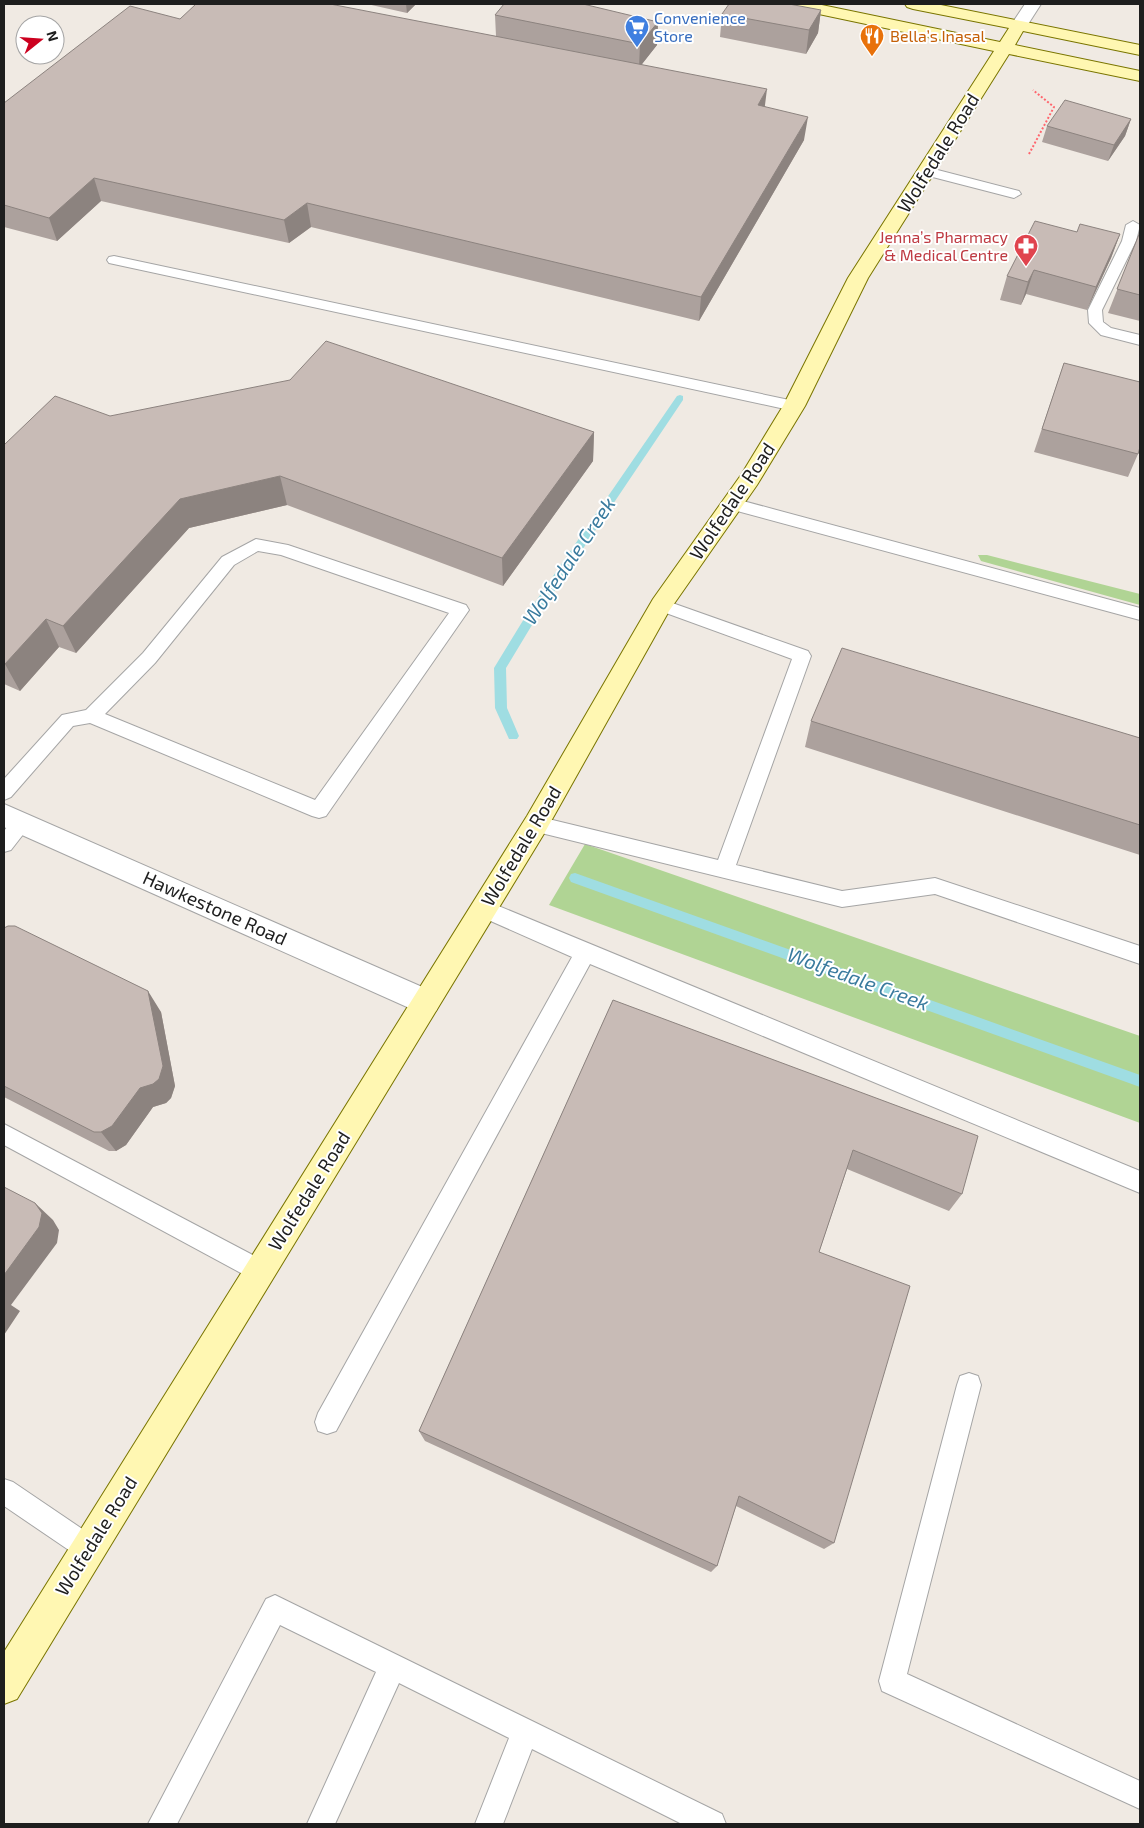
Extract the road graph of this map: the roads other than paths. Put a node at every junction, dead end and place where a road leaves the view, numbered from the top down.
1 (795, 4) edge
2 (913, 4) edge
3 (1033, 4) edge
4 (1019, 25) junction
5 (1004, 48) junction
6 (1140, 50) edge
7 (1140, 76) edge
8 (926, 172) junction
9 (1014, 194) dead end
10 (1133, 225) dead end
11 (114, 260) dead end
12 (1140, 340) edge
13 (794, 406) junction
14 (732, 504) junction
15 (661, 605) junction
16 (1140, 614) edge
17 (92, 716) junction
18 (4, 792) edge
19 (13, 819) edge
20 (536, 824) junction
21 (4, 844) edge
22 (724, 870) junction
23 (484, 909) junction
24 (585, 953) junction
25 (1140, 955) edge
26 (426, 1002) junction
27 (4, 1134) edge
28 (1140, 1182) edge
29 (260, 1271) junction
30 (968, 1385) dead end
31 (327, 1422) dead end
32 (4, 1491) edge
33 (88, 1548) junction
34 (393, 1666) junction
35 (4, 1686) edge
36 (525, 1731) junction
37 (1140, 1795) edge
38 (684, 1818) edge
39 (162, 1824) edge
40 (321, 1824) edge
41 (489, 1824) edge
42 (712, 1824) edge

1 - 5 street
2 - 4 street
3 - 4 street, Wolfedale Road
4 - 5 street, Wolfedale Road
4 - 6 street
5 - 7 street
5 - 8 street, Wolfedale Road
8 - 9 lane
8 - 13 street, Wolfedale Road
10 - 12 lane
11 - 13 lane
13 - 14 street, Wolfedale Road
14 - 15 street, Wolfedale Road
14 - 16 lane
15 - 20 street, Wolfedale Road
15 - 22 lane
17 - 17 lane
17 - 18 lane
19 - 21 lane
19 - 26 street, Hawkestone Road
20 - 22 lane
20 - 23 street, Wolfedale Road
22 - 25 lane
23 - 24 lane
23 - 26 street, Wolfedale Road
24 - 28 lane
24 - 31 lane
26 - 29 street, Wolfedale Road
27 - 29 lane
29 - 33 street, Wolfedale Road
30 - 37 lane
32 - 33 lane
33 - 35 street, Wolfedale Road
34 - 36 lane
34 - 39 lane
34 - 40 lane
36 - 38 lane
36 - 41 lane
38 - 42 lane

